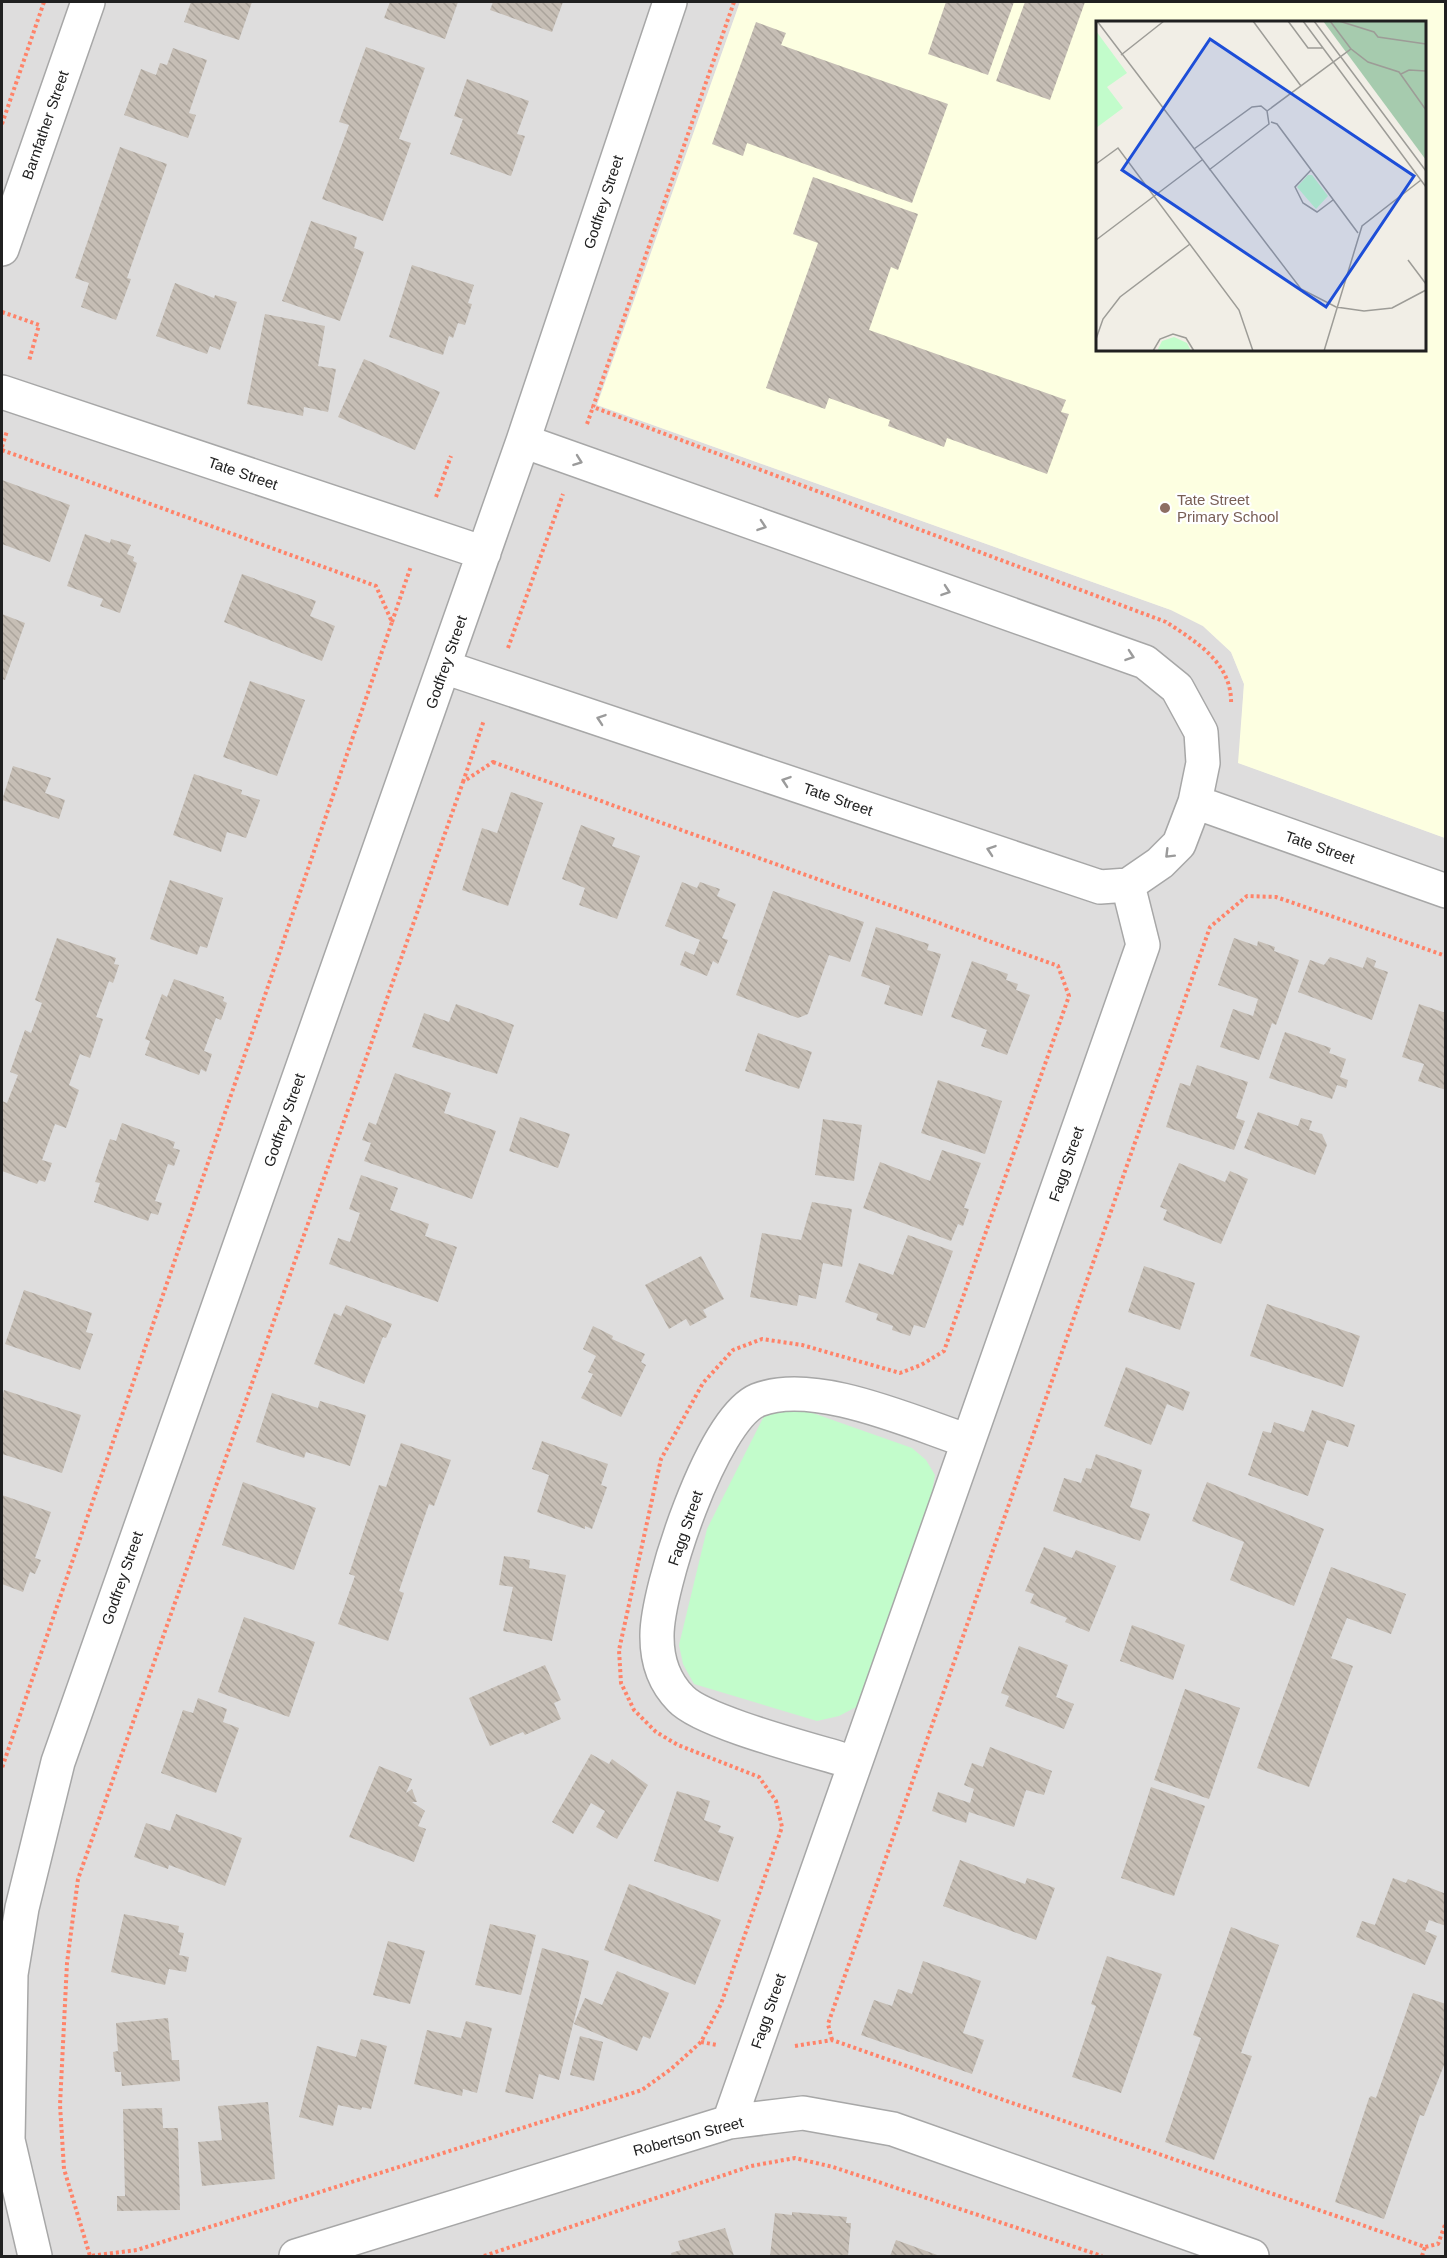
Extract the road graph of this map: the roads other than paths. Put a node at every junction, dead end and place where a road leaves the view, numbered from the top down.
1 (88, 2) edge
2 (670, 2) edge
3 (2, 249) edge
4 (2, 392) edge
5 (523, 441) junction
6 (484, 553) junction
7 (444, 667) junction
8 (1195, 802) junction
9 (1128, 885) junction
10 (1446, 891) edge
11 (968, 1441) junction
12 (855, 1763) junction
13 (729, 2122) junction
14 (35, 2256) edge
15 (296, 2256) edge
16 (1252, 2256) edge

1 - 3 street, Barnfather Street
2 - 5 street, Godfrey Street
4 - 6 street, Tate Street
5 - 6 street, Godfrey Street
5 -> 8 street
6 - 7 street, Godfrey Street
9 -> 7 street, Tate Street
7 - 14 street, Godfrey Street
8 -> 9 street
8 - 10 street, Tate Street
9 - 11 street, Fagg Street
11 - 12 street, Fagg Street
11 - 12 street, Fagg Street
12 - 13 street, Fagg Street
13 - 15 street, Robertson Street
13 - 16 street, Robertson Street

